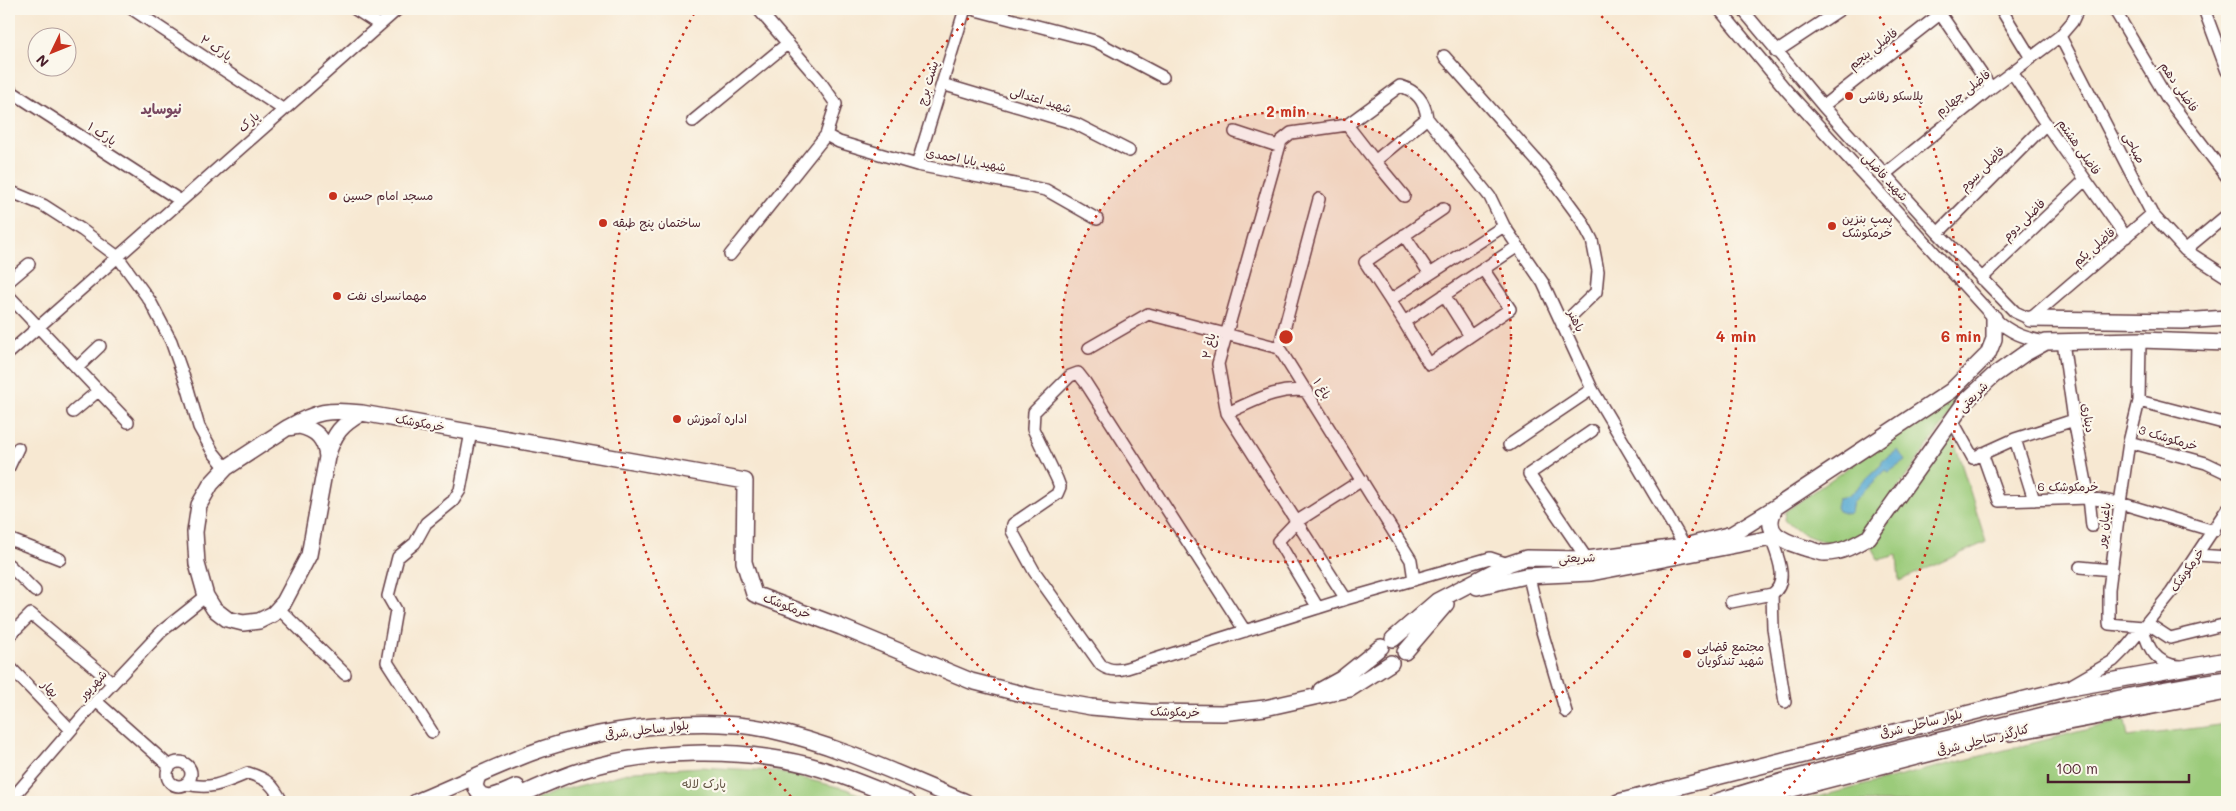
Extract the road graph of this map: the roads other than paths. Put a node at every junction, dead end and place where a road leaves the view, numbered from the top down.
1 (132, 9) edge
2 (356, 9) edge
3 (398, 9) edge
4 (964, 9) edge
5 (972, 9) edge
6 (1719, 9) edge
7 (1742, 9) edge
8 (1841, 9) edge
9 (2001, 9) edge
10 (2078, 9) edge
11 (2114, 9) edge
12 (2204, 9) edge
13 (760, 10) edge
14 (1938, 12) edge
15 (380, 25) junction
16 (2060, 36) junction
17 (788, 43) junction
18 (1776, 52) junction
19 (1444, 56) dead end
20 (2031, 58) junction
21 (2227, 71) edge
22 (2012, 72) junction
23 (1163, 77) dead end
24 (942, 84) junction
25 (1991, 88) junction
26 (9, 90) edge
27 (1823, 106) junction
28 (284, 110) junction
29 (1427, 118) junction
30 (693, 121) dead end
31 (2046, 124) junction
32 (1347, 125) junction
33 (1235, 132) dead end
34 (826, 135) junction
35 (1278, 146) junction
36 (1129, 151) dead end
37 (1375, 161) junction
38 (917, 165) junction
39 (1885, 174) junction
40 (2227, 177) edge
41 (2085, 180) junction
42 (9, 191) edge
43 (1404, 196) dead end
44 (1320, 198) dead end
45 (181, 201) junction
46 (1442, 209) dead end
47 (2152, 214) junction
48 (2227, 215) edge
49 (1097, 219) dead end
50 (1504, 226) junction
51 (1938, 233) junction
52 (1404, 235) junction
53 (2126, 237) junction
54 (1518, 246) junction
55 (2185, 250) junction
56 (730, 255) dead end
57 (118, 257) junction
58 (29, 264) dead end
59 (1483, 269) junction
60 (1430, 274) junction
61 (2227, 277) edge
62 (1981, 279) junction
63 (9, 281) edge
64 (1444, 295) junction
65 (9, 296) edge
66 (1390, 300) junction
67 (2054, 301) junction
68 (1994, 318) junction
69 (2227, 318) edge
70 (2030, 320) junction
71 (2064, 321) junction
72 (1404, 322) junction
73 (1562, 325) junction
74 (38, 327) junction
75 (1226, 334) junction
76 (1470, 336) junction
77 (2140, 340) junction
78 (2046, 342) junction
79 (2064, 342) junction
80 (2227, 343) edge
81 (100, 346) dead end
82 (1089, 348) dead end
83 (1279, 348) junction
84 (9, 353) edge
85 (77, 368) junction
86 (1592, 389) junction
87 (98, 390) junction
88 (1307, 391) junction
89 (2139, 401) junction
90 (73, 412) dead end
91 (362, 413) junction
92 (1227, 413) junction
93 (1952, 420) junction
94 (2074, 420) junction
95 (128, 422) dead end
96 (2227, 424) edge
97 (287, 428) junction
98 (1592, 431) dead end
99 (471, 432) junction
100 (2015, 439) junction
101 (2129, 442) junction
102 (1509, 445) dead end
103 (18, 448) dead end
104 (1982, 454) junction
105 (327, 457) junction
106 (9, 467) edge
107 (226, 468) junction
108 (2227, 473) edge
109 (1362, 480) junction
110 (2089, 498) junction
111 (2034, 500) junction
112 (2120, 503) junction
113 (1776, 506) junction
114 (2227, 509) edge
115 (1296, 522) junction
116 (2092, 526) dead end
117 (2214, 531) junction
118 (1774, 538) junction
119 (9, 539) edge
120 (1685, 546) junction
121 (2198, 555) junction
122 (2227, 557) edge
123 (60, 559) dead end
124 (1522, 561) junction
125 (9, 565) edge
126 (1589, 566) junction
127 (2080, 567) dead end
128 (2112, 570) junction
129 (1529, 576) junction
130 (1414, 580) junction
131 (1479, 583) junction
132 (35, 592) dead end
133 (1772, 594) junction
134 (206, 596) junction
135 (1346, 599) junction
136 (1731, 602) dead end
137 (278, 608) junction
138 (1318, 608) junction
139 (2227, 624) edge
140 (2145, 625) junction
141 (1245, 631) junction
142 (9, 636) edge
143 (1387, 643) junction
144 (1405, 652) junction
145 (2227, 660) edge
146 (1391, 663) junction
147 (9, 666) edge
148 (2183, 666) junction
149 (344, 674) dead end
150 (2227, 679) edge
151 (113, 683) junction
152 (2065, 688) junction
153 (2227, 692) edge
154 (1307, 698) junction
155 (96, 701) junction
156 (1785, 702) dead end
157 (2124, 704) junction
158 (1566, 712) dead end
159 (71, 730) junction
160 (432, 732) dead end
161 (169, 766) junction
162 (585, 769) junction
163 (479, 775) junction
164 (186, 784) junction
165 (1623, 801) edge
166 (9, 802) edge
167 (282, 802) edge
168 (416, 802) edge
169 (505, 802) edge
170 (908, 802) edge
171 (966, 802) edge
172 (1715, 802) edge
173 (1742, 802) edge

1 - 28 street, پارک ۲
2 - 15 street
3 - 15 street, پارک
4 - 24 street, پشت برج
5 - 23 street
6 - 68 street, شهید فاضلی
7 - 18 street, شهید فاضلی
8 - 18 street
9 - 20 street
10 - 16 street
11 - 40 street, فاضلی دهم
12 - 21 street
13 - 17 street
14 - 25 street
14 - 27 street, فاضلی پنجم
15 - 28 street, پارک
16 - 20 street, فاضلی چهارم
16 - 47 street, صباحی
17 - 30 street
17 - 34 street
18 - 27 street, شهید فاضلی
19 - 73 street
20 - 22 street, فاضلی چهارم
22 - 25 street, فاضلی چهارم
22 - 31 street, فاضلی هشتم
24 - 36 street, شهید اعتدالی
24 - 38 street, پشت برج
25 - 39 street, فاضلی چهارم
26 - 45 street, پارک ۱
27 - 39 street, شهید فاضلی
28 - 45 street, پارک
29 - 32 street
29 - 37 street
29 - 50 street, باهنر
31 - 41 street, فاضلی هشتم
31 - 51 street, فاضلی سوم
32 - 35 street
32 - 37 street
33 - 35 street
34 - 38 street, شهید بابا احمدی
34 - 56 street
35 - 75 street, باغ ۲
37 - 43 street
38 - 49 street, شهید بابا احمدی
39 - 51 street, شهید فاضلی
41 - 53 street, فاضلی هشتم
41 - 62 street, فاضلی دوم
42 - 57 street
44 - 83 street
45 - 57 street, پارک
46 - 52 street
47 - 53 street, فاضلی یکم
47 - 55 street, صباحی
48 - 55 street
50 - 54 street, باهنر
50 - 60 street
51 - 62 street, شهید فاضلی
52 - 60 street
52 - 66 street
53 - 67 street, فاضلی یکم
54 - 59 street
54 - 73 street, باهنر
55 - 61 street, صباحی
57 - 74 street, پارک
57 - 107 street
58 - 63 street
59 - 64 street
59 - 76 street
60 - 66 street
62 - 70 street, شهید فاضلی
64 - 72 street
64 - 76 street
65 - 74 street
66 - 72 street
67 - 70 street, فاضلی یکم
67 - 71 street
68 - 78 street, شهید فاضلی
68 - 113 main road, شریعتی
69 - 71 main road
70 - 71 main road
72 - 76 street
73 - 86 street, باهنر
74 - 84 street, پارک
74 - 85 street
75 - 82 street
75 - 83 street
75 - 92 street, باغ ۲
77 - 79 main road, شریعتی
77 - 80 main road, شریعتی
77 - 89 street, باغبان پور
78 - 79 main road, شریعتی
78 - 93 main road, شریعتی
79 - 94 street, دیناری
81 - 85 street
83 - 88 street, باغ ۱
85 - 87 street
86 - 102 street
86 - 120 street, باهنر
87 - 90 street
87 - 95 street
88 - 92 street
88 - 109 street, باغ ۱
89 - 96 street
89 - 101 street, باغبان پور
91 - 97 main road, خرمکوشک
91 - 99 main road, خرمکوشک
91 - 105 main road
92 - 115 street, باغ ۲
93 - 104 street
93 - 118 main road, شریعتی
94 - 100 street
94 - 110 street, دیناری
97 - 105 main road
97 - 107 main road, خرمکوشک
98 - 126 street
99 - 154 main road, خرمکوشک
99 - 160 street
100 - 104 street
100 - 111 street
101 - 108 street, خرمکوشک 3
101 - 112 street, باغبان پور
103 - 106 street
104 - 111 street, خرمکوشک 6
105 - 137 main road
107 - 134 main road, خرمکوشک
109 - 115 street
109 - 130 street, باغ ۱
110 - 111 street, خرمکوشک 6
110 - 112 street, خرمکوشک 6
110 - 116 street, دیناری
112 - 117 street, خرمکوشک 6
112 - 128 street, باغبان پور
113 - 118 main road
113 - 120 main road, شریعتی
114 - 117 street, خرمکوشک
115 - 135 street, باغ ۲
115 - 138 street
117 - 121 street, خرمکوشک
118 - 126 main road, شریعتی
118 - 133 street
119 - 123 street
120 - 126 main road, شریعتی
121 - 122 street
121 - 140 street, خرمکوشک
124 - 126 main road, شریعتی
124 - 129 main road
124 - 130 street
124 - 131 main road, شریعتی
125 - 132 street
126 - 129 main road, شریعتی
127 - 128 street
128 - 140 street, باغبان پور
129 - 131 main road, شریعتی
129 - 158 street
130 - 135 street
131 - 143 main road, شریعتی
131 - 144 main road, شریعتی
133 - 136 street
133 - 156 street
134 - 137 main road
134 - 151 street, شهریور
135 - 138 street
137 - 149 street
138 - 141 street
139 - 140 street
140 - 148 street
140 - 152 street, خرمکوشک
141 - 141 street
142 - 151 street
143 - 144 main road
143 - 146 main road
143 - 154 main road, شریعتی
144 - 146 main road
145 - 148 main road, بلوار ساحلی شرقی
146 - 154 main road
147 - 159 street, بهار
148 - 152 main road, بلوار ساحلی شرقی
150 - 157 main road, بلوار ساحلی شرقی
151 - 155 street, شهریور
152 - 165 main road, بلوار ساحلی شرقی
153 - 157 main road, کنارگذر ساحلی شرقی
155 - 159 street, شهریور
155 - 161 street
157 - 172 main road, بلوار ساحلی شرقی
157 - 173 main road, کنارگذر ساحلی شرقی
159 - 166 street, شهریور
161 - 164 street
161 - 164 street
162 - 163 main road
162 - 169 main road
162 - 170 main road
163 - 168 main road, بلوار ساحلی شرقی
163 - 171 main road, بلوار ساحلی شرقی
164 - 167 street

